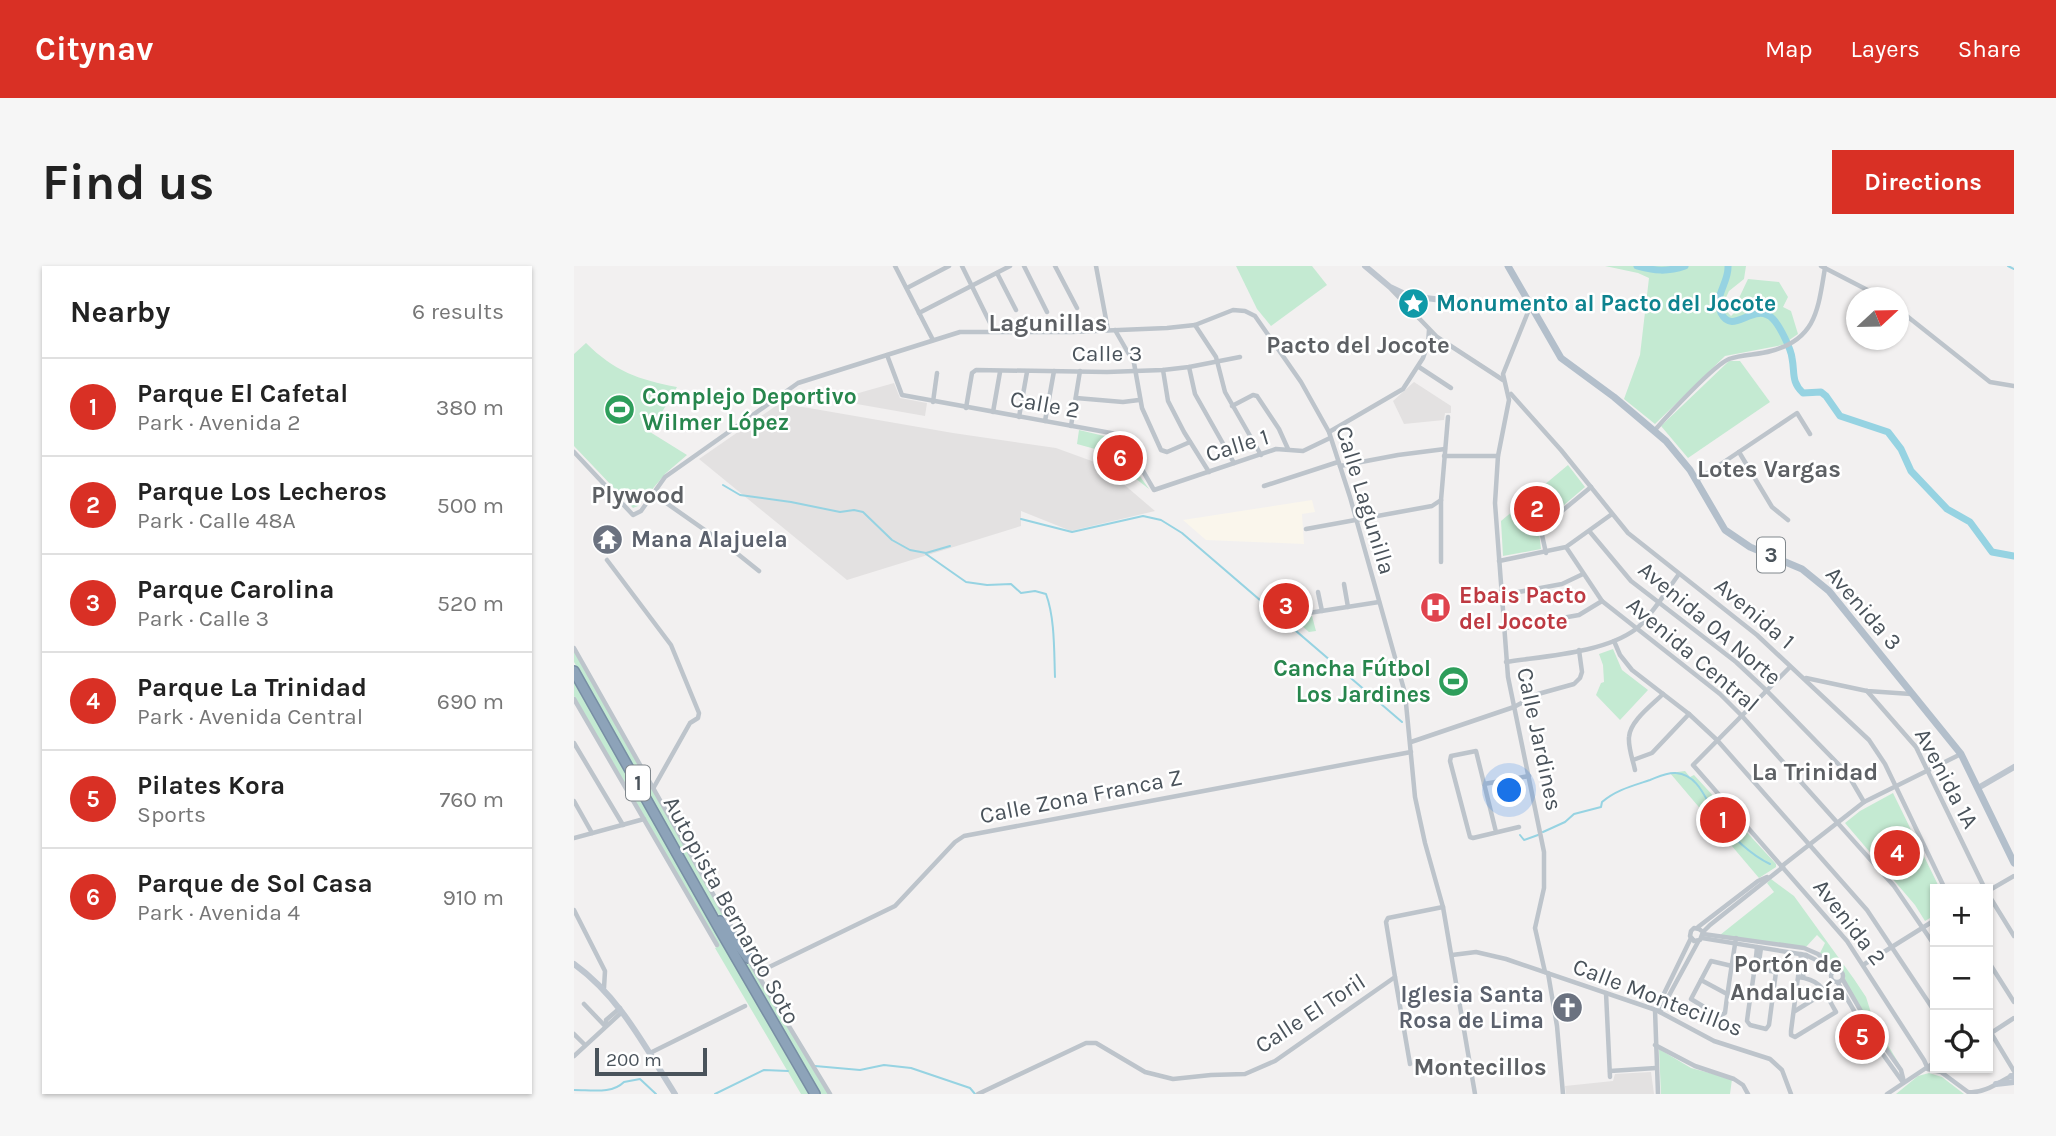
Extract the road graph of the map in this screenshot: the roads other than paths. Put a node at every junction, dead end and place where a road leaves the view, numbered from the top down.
1 (895, 266) edge
2 (949, 266) edge
3 (962, 266) edge
4 (1010, 266) edge
5 (1024, 266) edge
6 (1055, 266) edge
7 (1096, 266) edge
8 (1365, 266) edge
9 (1507, 266) edge
10 (1823, 267) edge
11 (997, 273) junction
12 (971, 286) junction
13 (1862, 287) edge
14 (907, 288) junction
15 (1392, 290) junction
16 (1416, 297) junction
17 (1531, 307) junction
18 (1077, 308) dead end
19 (1016, 310) dead end
20 (1047, 312) dead end
21 (919, 313) junction
22 (1909, 317) edge
23 (1419, 319) junction
24 (1195, 324) junction
25 (1112, 330) junction
26 (1429, 330) junction
27 (994, 331) junction
28 (933, 340) junction
29 (887, 355) junction
30 (1240, 357) dead end
31 (1217, 360) junction
32 (1189, 367) junction
33 (1419, 367) junction
34 (1163, 370) junction
35 (1054, 371) junction
36 (1080, 371) junction
37 (1135, 371) junction
38 (1000, 372) junction
39 (1027, 372) junction
40 (937, 373) dead end
41 (1504, 381) junction
42 (2014, 386) edge
43 (1451, 388) dead end
44 (1507, 389) junction
45 (1076, 398) junction
46 (1139, 400) junction
47 (933, 402) junction
48 (1520, 405) junction
49 (1232, 406) junction
50 (966, 408) junction
51 (1508, 408) junction
52 (993, 412) junction
53 (1448, 416) dead end
54 (1019, 417) junction
55 (1045, 421) junction
56 (1071, 426) junction
57 (1655, 430) junction
58 (1329, 432) junction
59 (1810, 434) dead end
60 (1330, 438) junction
61 (1189, 442) junction
62 (1288, 449) junction
63 (1445, 449) junction
64 (574, 452) edge
65 (1739, 452) junction
66 (1261, 456) junction
67 (1444, 456) junction
68 (1498, 456) junction
69 (1234, 463) junction
70 (1339, 464) junction
71 (1209, 472) junction
72 (1697, 480) junction
73 (1264, 486) dead end
74 (1591, 487) junction
75 (1154, 490) joint
76 (652, 493) junction
77 (1441, 499) junction
78 (1612, 514) junction
79 (1356, 520) junction
80 (1788, 520) dead end
81 (1306, 529) dead end
82 (1590, 532) junction
83 (1566, 547) junction
84 (1546, 552) junction
85 (607, 560) dead end
86 (1499, 561) junction
87 (1441, 562) dead end
88 (759, 571) dead end
89 (1583, 574) junction
90 (1679, 574) junction
91 (1344, 584) dead end
92 (1318, 592) dead end
93 (1292, 593) dead end
94 (1502, 595) junction
95 (1602, 601) junction
96 (1379, 602) junction
97 (1658, 602) junction
98 (1348, 607) junction
99 (1322, 611) junction
100 (1505, 628) junction
101 (1636, 629) junction
102 (1614, 641) junction
103 (574, 648) edge
104 (1579, 650) junction
105 (1506, 662) junction
106 (1790, 667) junction
107 (574, 671) edge
108 (1804, 678) junction
109 (1826, 684) junction
110 (1767, 691) junction
111 (1867, 691) junction
112 (1884, 693) junction
113 (1663, 694) junction
114 (1820, 694) junction
115 (1912, 694) junction
116 (574, 699) edge
117 (1877, 703) junction
118 (1514, 707) junction
119 (1689, 714) junction
120 (1742, 716) junction
121 (1717, 740) junction
122 (1410, 742) junction
123 (574, 743) edge
124 (1411, 752) junction
125 (1961, 754) junction
126 (1633, 760) junction
127 (2014, 767) edge
128 (1635, 770) dead end
129 (1928, 771) junction
130 (1529, 774) junction
131 (1484, 784) junction
132 (1895, 786) junction
133 (654, 788) junction
134 (1978, 788) junction
135 (574, 801) edge
136 (1864, 802) junction
137 (644, 819) junction
138 (1838, 822) junction
139 (623, 824) junction
140 (1519, 827) dead end
141 (1496, 832) junction
142 (592, 833) junction
143 (574, 838) edge
144 (1810, 844) junction
145 (2014, 863) edge
146 (1782, 866) junction
147 (2014, 876) edge
148 (1943, 884) edge
149 (1983, 884) edge
150 (1993, 888) edge
151 (700, 895) junction
152 (1993, 902) edge
153 (1443, 907) junction
154 (574, 910) edge
155 (1930, 923) edge
156 (1923, 927) junction
157 (1696, 928) junction
158 (1702, 936) junction
159 (2014, 936) edge
160 (1691, 938) junction
161 (1930, 938) edge
162 (1736, 941) junction
163 (717, 945) dead end
164 (1892, 946) junction
165 (1759, 947) junction
166 (1780, 948) junction
167 (1451, 955) junction
168 (1804, 955) junction
169 (748, 958) junction
170 (574, 964) edge
171 (1863, 965) junction
172 (1732, 966) junction
173 (1756, 969) junction
174 (1993, 969) edge
175 (1834, 972) junction
176 (757, 973) junction
177 (1547, 973) junction
178 (1395, 977) junction
179 (1801, 977) junction
180 (1702, 980) junction
181 (1840, 981) junction
182 (604, 988) junction
183 (1606, 993) junction
184 (1824, 993) junction
185 (1727, 994) junction
186 (2014, 1002) edge
187 (584, 1004) dead end
188 (746, 1006) dead end
189 (621, 1010) junction
190 (1934, 1010) edge
191 (1657, 1011) junction
192 (1794, 1011) junction
193 (2014, 1018) edge
194 (605, 1025) junction
195 (1993, 1030) edge
196 (574, 1034) edge
197 (1993, 1039) edge
198 (585, 1045) junction
199 (1655, 1045) junction
200 (649, 1053) junction
201 (574, 1056) edge
202 (1410, 1064) dead end
203 (1930, 1066) edge
204 (1656, 1069) junction
205 (1927, 1069) junction
206 (1898, 1072) junction
207 (1916, 1073) junction
208 (1947, 1073) edge
209 (2013, 1076) edge
210 (1949, 1077) junction
211 (1904, 1082) junction
212 (1996, 1084) joint
213 (980, 1093) edge
214 (1888, 1093) edge
215 (1976, 1093) edge
216 (675, 1094) edge
217 (816, 1094) edge
218 (830, 1094) edge
219 (1475, 1094) edge
220 (1563, 1094) edge
221 (1658, 1094) edge
222 (1748, 1094) edge
223 (1791, 1094) edge

1 - 14 street
2 - 14 street
3 - 12 street
4 - 11 street
5 - 20 street
6 - 18 street
7 - 25 street
8 - 15 street
9 - 17 main road, Avenida 3 / 3
10 - 13 street
10 - 57 street
11 - 12 street
11 - 19 street
12 - 21 street
12 - 27 street
14 - 21 street
15 - 16 street
15 - 23 street
16 - 17 street
16 - 23 street
17 - 41 street
17 - 57 main road, Avenida 3 / 3
21 - 28 street
22 - 42 street
23 - 26 street
24 - 25 street, Calle Lagunilla
24 - 31 street
24 - 58 street, Calle Lagunilla
25 - 27 street, Calle Lagunilla
25 - 37 street
26 - 33 street
26 - 41 street
27 - 28 street, Calle Lagunilla
28 - 29 street, Calle Lagunilla
29 - 47 street
29 - 76 street, Calle Lagunilla
30 - 31 street, Calle 3
31 - 32 street, Calle 3
31 - 49 street
32 - 34 street, Calle 3
32 - 69 street
33 - 43 street
33 - 58 street
34 - 37 street, Calle 3
34 - 61 street
35 - 36 street, Calle 3
35 - 39 street, Calle 3
35 - 55 street
36 - 37 street, Calle 3
36 - 45 street
37 - 46 street
38 - 39 street, Calle 3
38 - 50 street, Calle 3
38 - 52 street
39 - 54 street
40 - 47 street
41 - 44 street, Calle Jardines
44 - 48 street, Avenida 1
44 - 51 street, Calle Jardines
45 - 46 street
45 - 56 street
46 - 61 street
47 - 50 street
48 - 51 street
48 - 74 street, Avenida 1
49 - 62 street
49 - 66 street
50 - 52 street, Calle 2
51 - 68 street, Calle Jardines
52 - 54 street, Calle 2
53 - 63 street
54 - 55 street, Calle 2
55 - 56 street, Calle 2
56 - 75 street, Calle 2
57 - 72 main road, Avenida 3 / 3
58 - 60 street, Calle Lagunilla
59 - 65 street
60 - 62 street, Calle 1
60 - 70 street, Calle Lagunilla
61 - 71 street
62 - 66 street, Calle 1
63 - 67 street
63 - 70 street
64 - 76 street, Calle Lagunilla
65 - 72 street
65 - 80 street
66 - 69 street, Calle 1
67 - 68 street
67 - 77 street
68 - 86 street, Calle Jardines
69 - 71 street, Calle 1
70 - 73 street
70 - 79 street, Calle Lagunilla
71 - 75 street, Calle 1
72 - 115 main road, Avenida 3 / 3
74 - 78 street, Avenida 1
74 - 84 street
76 - 88 street
77 - 79 street
77 - 87 street
78 - 82 street
78 - 90 street, Avenida 1
79 - 81 street
79 - 96 street, Calle Lagunilla
82 - 83 street
82 - 97 street, Avenida 0A Norte
83 - 84 street
83 - 89 street, Avenida Central
84 - 86 street
85 - 133 street
86 - 94 street, Calle Jardines
89 - 94 street
89 - 95 street, Avenida Central
90 - 97 street
90 - 106 street, Avenida 1
91 - 98 street
92 - 99 street
93 - 99 street
94 - 100 street, Calle Jardines
95 - 100 street
95 - 101 street, Avenida Central
96 - 98 street
96 - 122 street, Calle Lagunilla
97 - 101 street
97 - 110 street, Avenida 0A Norte
98 - 99 street
100 - 105 street, Calle Jardines
101 - 102 street
101 - 120 street, Avenida Central
102 - 104 street
102 - 113 street
103 - 133 street
104 - 105 street
104 - 118 street
105 - 118 street, Calle Jardines
106 - 108 street, Avenida 1
106 - 110 street
107 - 151 highway, Autopista Bernardo Soto / 1
108 - 109 street
108 - 114 street, Avenida 1
109 - 111 street
109 - 114 street
110 - 120 street
110 - 136 street, Avenida 0A Norte
111 - 112 street
111 - 117 street, Avenida 1A
112 - 115 street
112 - 117 street
113 - 119 street
113 - 126 street
114 - 132 street, Avenida 1
115 - 125 main road, Avenida 3 / 3
116 - 137 street
117 - 129 street, Avenida 1A
118 - 122 street
118 - 130 street, Calle Jardines
119 - 121 street
119 - 126 street
120 - 121 street
120 - 138 street, Avenida Central
121 - 144 street
121 - 146 street, Avenida 2
122 - 124 street, Calle Lagunilla
123 - 139 street
124 - 153 street, Calle Lagunilla
124 - 176 street, Calle Zona Franca Z
125 - 129 street
125 - 134 main road, Avenida 3 / 3
126 - 128 street
127 - 134 street
129 - 132 street
129 - 149 street, Avenida 1A
130 - 131 street
130 - 177 street, Calle Jardines
131 - 141 street
131 - 141 street
132 - 136 street
132 - 148 street, Avenida 1
133 - 169 street
134 - 145 main road, Avenida 3 / 3
135 - 142 street
136 - 138 street
137 - 139 street
137 - 163 street
138 - 144 street
138 - 156 street, Avenida Central
139 - 142 street
140 - 141 street
142 - 143 street
144 - 146 street
144 - 164 street
146 - 157 street
146 - 158 street
146 - 171 street, Avenida 2
147 - 150 street
151 - 169 highway
151 - 217 highway, Autopista Bernardo Soto / 1
152 - 159 street, Avenida 1A
153 - 167 street, Calle Lagunilla
153 - 178 street, Calle El Toril
154 - 182 street
155 - 156 street
156 - 161 street, Avenida Central
156 - 164 street
157 - 158 street
157 - 160 street
158 - 160 street
158 - 162 street
158 - 191 street
160 - 191 street
162 - 165 street
162 - 166 street
162 - 172 street
164 - 171 street
164 - 190 street
165 - 166 street
165 - 173 street
166 - 168 street
166 - 175 street
167 - 177 street, Calle Montecillos
167 - 219 street, Calle Lagunilla
168 - 175 street
168 - 179 street
169 - 176 street
170 - 182 street
171 - 205 street, Avenida 2
172 - 180 street
172 - 185 street
173 - 173 street
174 - 186 street
175 - 181 street
175 - 181 street
176 - 218 street
177 - 183 street, Calle Montecillos
177 - 220 street, Calle Jardines
178 - 202 street
178 - 213 street, Calle El Toril
179 - 184 street
179 - 192 street
180 - 185 street
180 - 185 street
181 - 206 street
182 - 189 street
183 - 191 street, Calle Montecillos
183 - 204 street
184 - 192 street
184 - 192 street
187 - 194 street
188 - 200 street
189 - 194 street
189 - 200 street
191 - 199 street
191 - 223 street, Calle Montecillos
193 - 195 street
194 - 198 street
196 - 198 street
197 - 209 street
198 - 201 street
199 - 204 street
199 - 222 street
200 - 216 street
203 - 205 street
204 - 221 street
205 - 207 street
205 - 210 street
206 - 207 street
206 - 211 street
206 - 214 street
207 - 211 street
208 - 210 street
209 - 212 street
210 - 215 street
211 - 214 street
212 - 215 street

